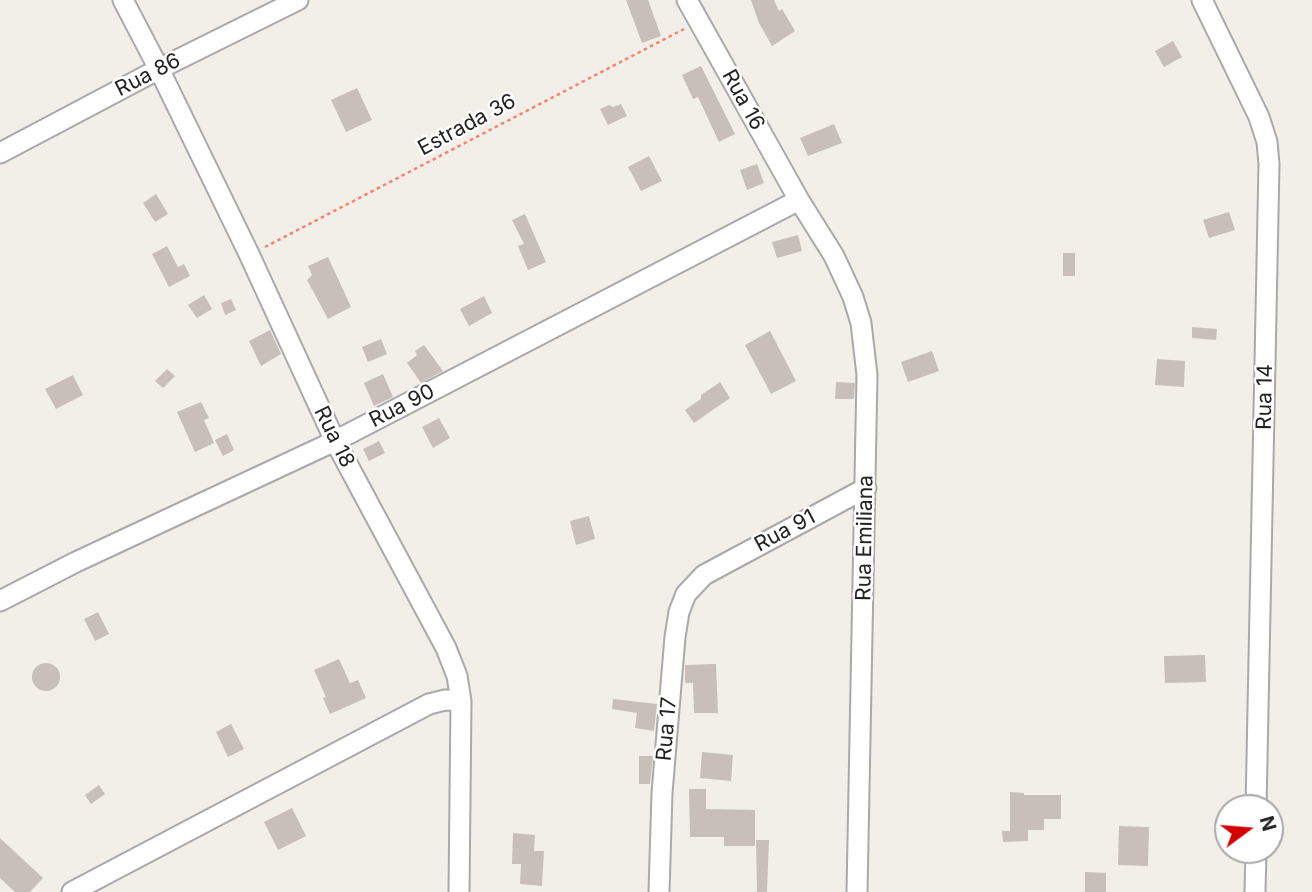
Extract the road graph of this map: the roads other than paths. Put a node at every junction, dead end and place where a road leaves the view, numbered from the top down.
1 (122, 0) edge
2 (298, 0) edge
3 (687, 0) edge
4 (1202, 0) edge
5 (159, 69) junction
6 (0, 153) edge
7 (799, 200) junction
8 (335, 441) junction
9 (866, 488) junction
10 (704, 575) joint
11 (0, 601) edge
12 (460, 701) junction
13 (1256, 794) edge
14 (1256, 864) edge
15 (72, 892) edge
16 (459, 892) edge
17 (659, 892) edge
18 (858, 892) edge
19 (1255, 892) edge

1 - 5 street, Rua 18
2 - 5 street, Rua 86
3 - 7 street, Rua 16
4 - 13 street, Rua 14
5 - 6 street, Rua 86
5 - 8 street, Rua 18
7 - 8 street, Rua 90
7 - 9 street, Rua Emiliana
8 - 11 street, Rua 90
8 - 12 street, Rua 18
9 - 10 street, Rua 91
9 - 18 street, Rua Emiliana
10 - 17 street, Rua 17
12 - 15 street
12 - 16 street, Rua 18
14 - 19 street

